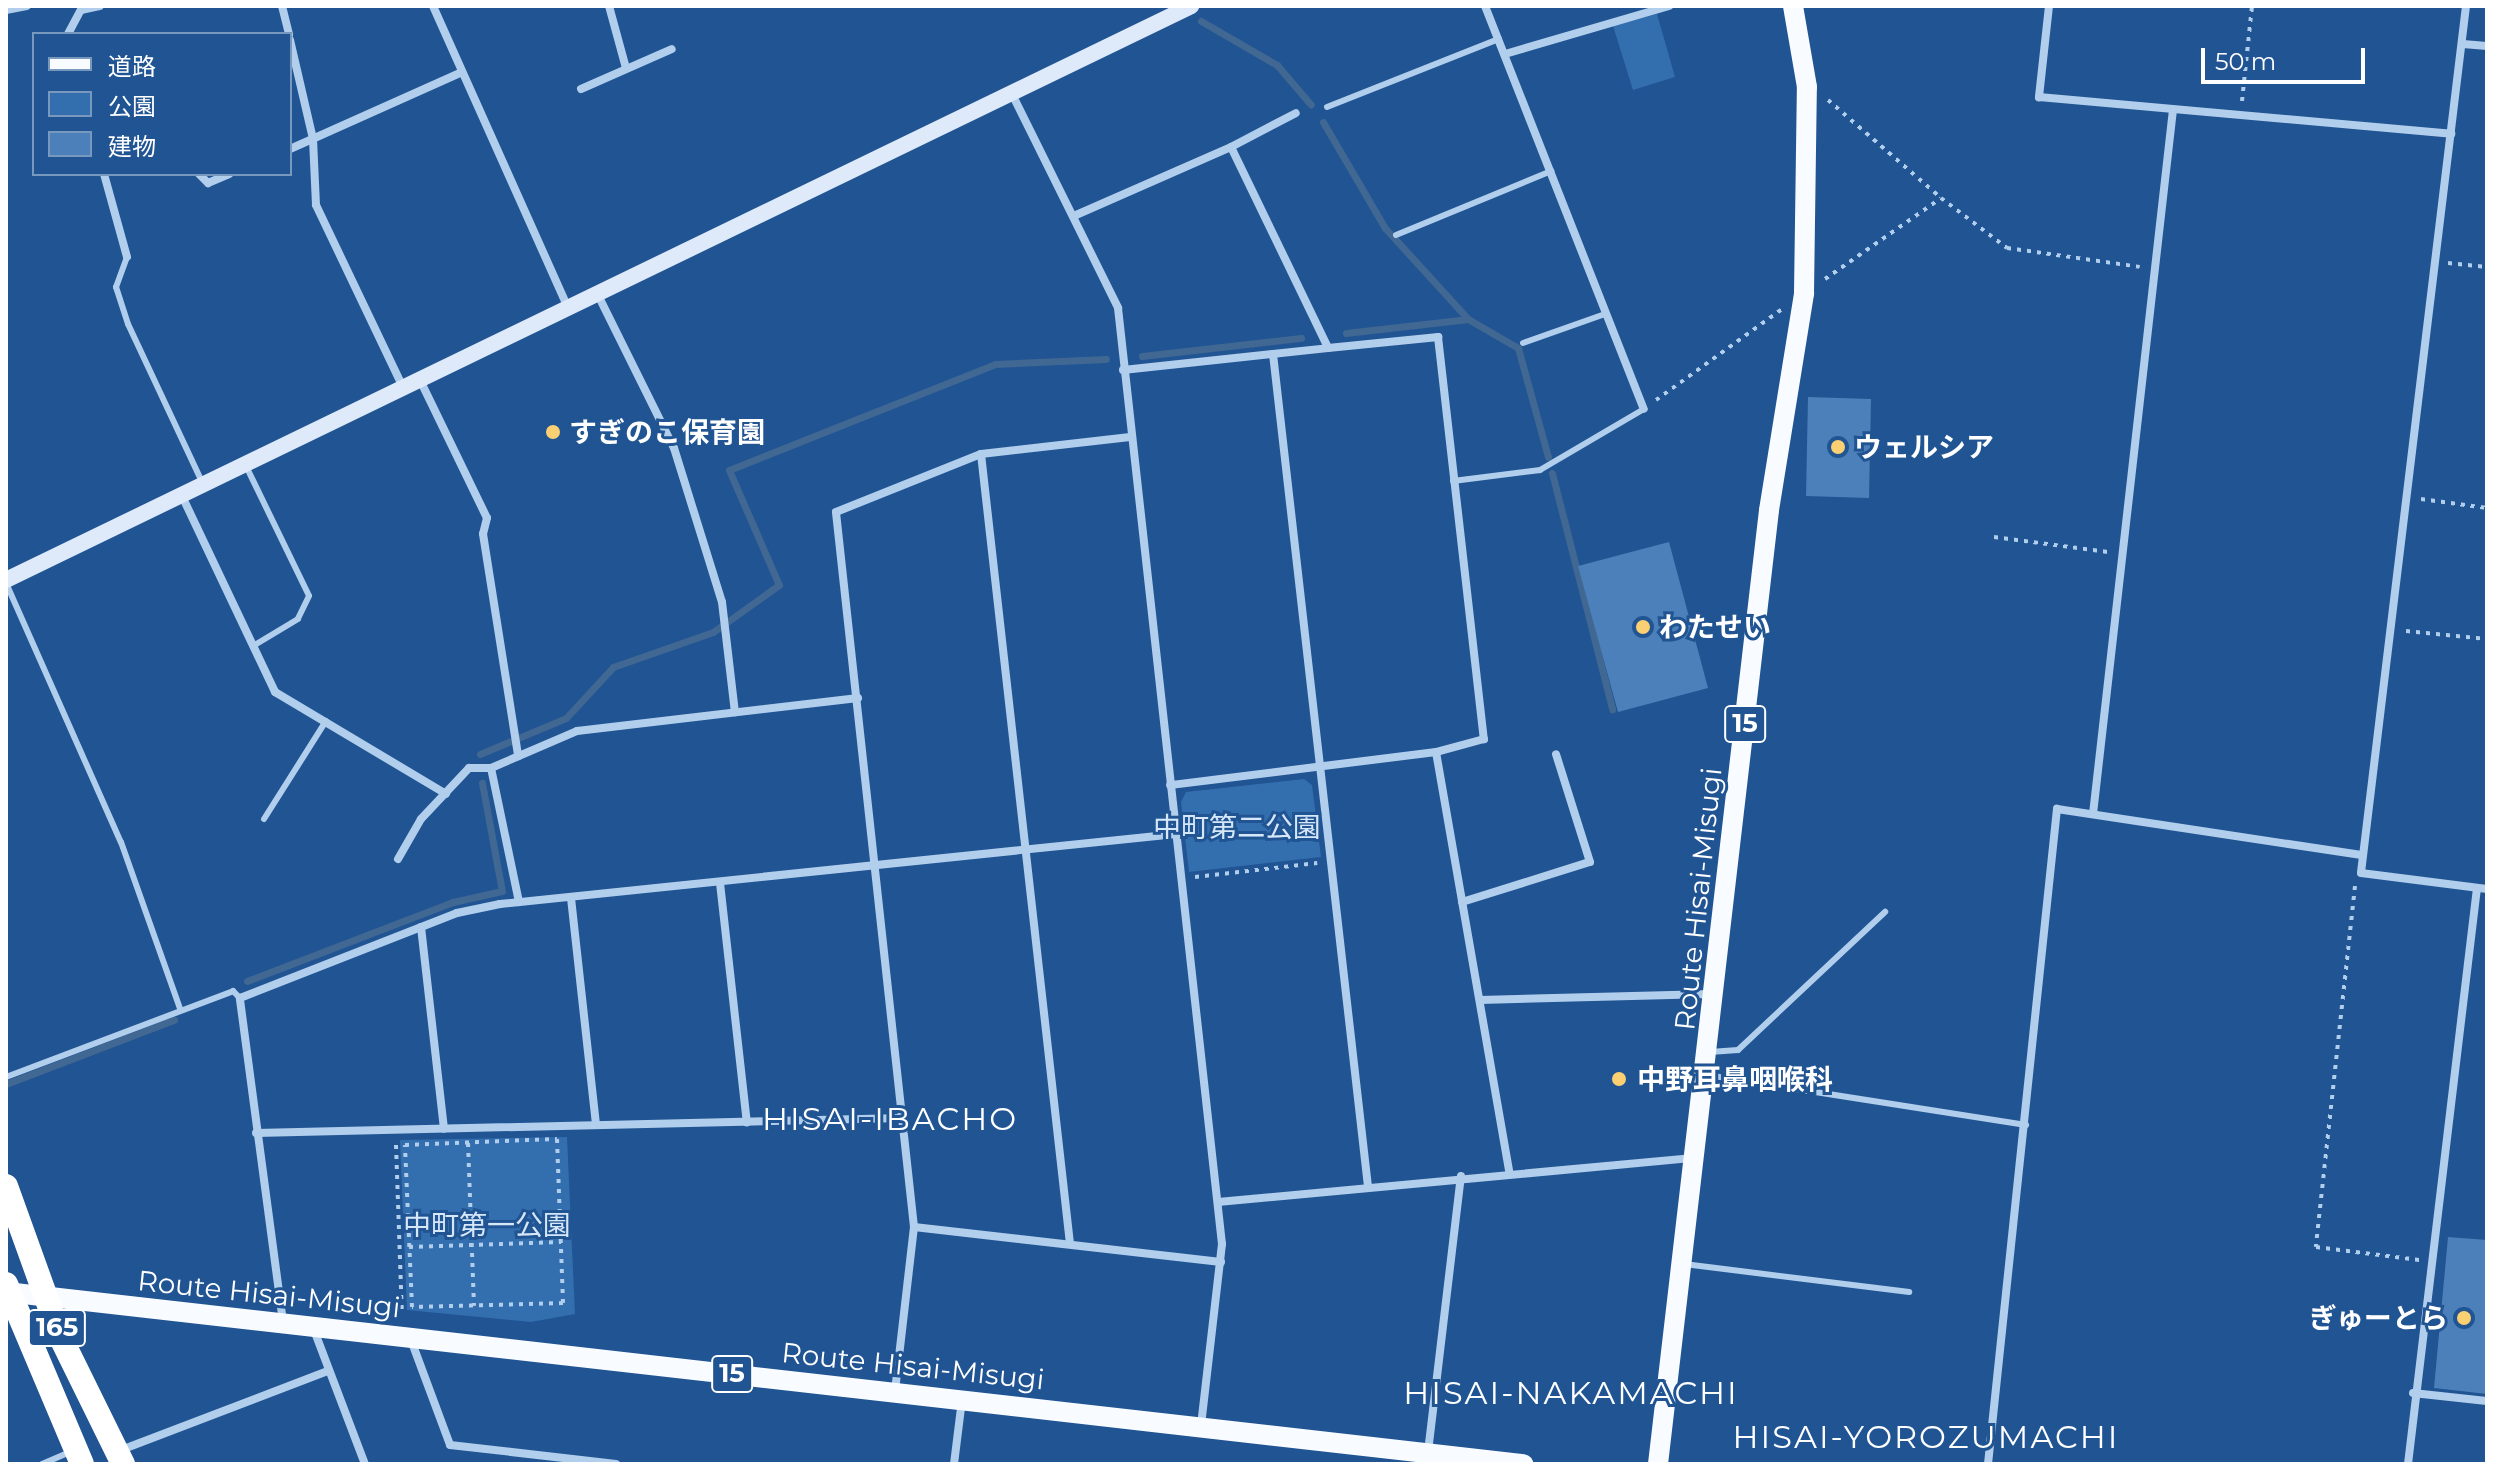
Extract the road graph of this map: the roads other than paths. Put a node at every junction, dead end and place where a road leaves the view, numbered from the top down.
1 (27, 6) edge
2 (100, 6) edge
3 (282, 6) edge
4 (433, 6) edge
5 (609, 6) edge
6 (1191, 6) edge
7 (1485, 6) edge
8 (1669, 6) edge
9 (1793, 6) edge
10 (2049, 6) edge
11 (2466, 6) edge
12 (78, 8) edge
13 (6, 10) edge
14 (69, 32) edge
15 (288, 32) edge
16 (1499, 39) junction
17 (2463, 44) junction
18 (2487, 46) edge
19 (292, 49) edge
20 (672, 49) dead end
21 (1505, 54) junction
22 (626, 68) junction
23 (462, 72) junction
24 (581, 89) dead end
25 (1010, 89) junction
26 (1327, 107) dead end
27 (2173, 110) junction
28 (1296, 113) dead end
29 (2451, 134) junction
30 (313, 139) junction
31 (1231, 147) junction
32 (292, 148) edge
33 (1551, 171) junction
34 (105, 176) edge
35 (201, 176) edge
36 (224, 176) edge
37 (1076, 215) junction
38 (1396, 235) dead end
39 (127, 257) joint
40 (597, 293) junction
41 (567, 306) junction
42 (1605, 314) junction
43 (1523, 343) dead end
44 (1328, 348) junction
45 (1273, 354) junction
46 (1123, 370) junction
47 (420, 380) junction
48 (403, 387) junction
49 (1644, 409) joint
50 (1130, 437) junction
51 (981, 454) junction
52 (246, 466) junction
53 (1453, 481) junction
54 (203, 486) junction
55 (182, 496) junction
56 (6, 581) edge
57 (253, 646) junction
58 (858, 698) junction
59 (735, 712) junction
60 (326, 721) junction
61 (1436, 752) junction
62 (517, 753) junction
63 (1556, 754) dead end
64 (1319, 767) junction
65 (491, 768) junction
66 (1170, 785) junction
67 (446, 794) junction
68 (2093, 814) junction
69 (264, 819) dead end
70 (1176, 834) junction
71 (1027, 849) junction
72 (2362, 855) junction
73 (398, 859) dead end
74 (876, 865) junction
75 (720, 883) junction
76 (2477, 888) junction
77 (2487, 889) edge
78 (571, 898) junction
79 (519, 902) junction
80 (1462, 902) junction
81 (1885, 912) dead end
82 (421, 927) junction
83 (1713, 994) junction
84 (240, 998) junction
85 (1480, 1000) junction
86 (180, 1009) junction
87 (1710, 1052) junction
88 (1707, 1075) junction
89 (6, 1077) edge
90 (904, 1118) junction
91 (747, 1122) junction
92 (596, 1125) junction
93 (2026, 1125) junction
94 (444, 1129) junction
95 (256, 1133) junction
96 (1697, 1158) junction
97 (1509, 1171) junction
98 (1461, 1176) junction
99 (6, 1186) edge
100 (1368, 1187) junction
101 (1218, 1202) junction
102 (914, 1227) junction
103 (1070, 1244) junction
104 (1221, 1262) junction
105 (1684, 1264) junction
106 (7, 1290) edge
107 (1909, 1292) dead end
108 (46, 1298) junction
109 (283, 1322) junction
110 (313, 1326) junction
111 (410, 1338) junction
112 (328, 1371) junction
113 (895, 1392) junction
114 (2413, 1393) junction
115 (962, 1399) junction
116 (2487, 1401) edge
117 (1201, 1426) junction
118 (1428, 1452) junction
119 (78, 1457) edge
120 (120, 1458) edge
121 (526, 1459) edge
122 (1454, 1460) edge
123 (42, 1464) edge
124 (365, 1464) edge
125 (616, 1464) edge
126 (954, 1464) edge
127 (1523, 1464) edge
128 (1658, 1464) edge
129 (1988, 1464) edge
130 (2408, 1464) edge

1 - 13 street
2 - 12 street
3 - 15 street
4 - 23 street
5 - 22 street
6 - 25 street
7 - 16 street
8 - 21 street
9 - 83 main road, Route Hisai-Misugi / 15
10 - 27 street
11 - 17 street
12 - 14 street
16 - 21 street
16 - 26 lane
17 - 18 street
17 - 29 street
19 - 30 street
20 - 22 street
21 - 33 street
22 - 24 street
23 - 30 street
23 - 41 street
25 - 37 street
25 - 40 street
27 - 29 street
27 - 68 street
28 - 31 street
29 - 72 street
30 - 32 street
30 - 48 street
31 - 37 street
31 - 44 street
33 - 38 lane
33 - 42 street
34 - 39 street
35 - 36 street
37 - 46 street
39 - 54 lane
40 - 41 street
40 - 59 street
41 - 47 street
42 - 43 lane
42 - 49 street
44 - 45 street
44 - 53 street
45 - 46 street
45 - 64 street
46 - 50 street
47 - 48 street
47 - 62 street
48 - 52 street
49 - 53 lane
50 - 51 street
50 - 66 street
51 - 58 street
51 - 71 street
52 - 54 street
52 - 57 lane
53 - 61 street
54 - 55 street
55 - 56 street
55 - 57 street
56 - 86 lane
57 - 60 street
58 - 59 street
58 - 74 street
59 - 62 street
60 - 67 street
60 - 69 lane
61 - 64 street
61 - 80 street
62 - 65 street
63 - 80 street
64 - 66 street
64 - 100 street
65 - 67 street
65 - 79 street
66 - 70 street
67 - 73 street
68 - 72 street
68 - 93 street
70 - 71 street
70 - 101 street
71 - 74 street
71 - 103 street
72 - 76 street
74 - 75 street
74 - 90 street
75 - 78 street
75 - 91 street
76 - 77 street
76 - 114 street
78 - 79 street
78 - 92 street
79 - 82 street
80 - 85 street
81 - 87 lane
82 - 84 street
82 - 94 street
83 - 85 street
83 - 87 main road, Route Hisai-Misugi / 15
84 - 86 lane
84 - 95 street
85 - 97 street
86 - 89 lane
87 - 88 main road, Route Hisai-Misugi / 15
88 - 93 lane
88 - 96 main road, Route Hisai-Misugi / 15
90 - 91 street
90 - 102 street
91 - 92 street
92 - 94 street
93 - 129 street
94 - 95 street
95 - 109 street
96 - 97 street
96 - 105 main road, Route Hisai-Misugi / 15
97 - 98 street
98 - 100 street
98 - 118 street
99 - 108 highway, 165
100 - 101 street
101 - 104 street
102 - 103 street
102 - 113 street
103 - 104 street
104 - 117 street
105 - 107 lane
105 - 128 main road, Route Hisai-Misugi / 15
106 - 108 main road, Route Hisai-Misugi / 15
106 - 119 highway, 165
108 - 109 main road, Route Hisai-Misugi / 15
108 - 120 highway, 165
109 - 110 main road, Route Hisai-Misugi / 15
110 - 111 main road, Route Hisai-Misugi / 15
110 - 112 street
111 - 113 main road, Route Hisai-Misugi / 15
111 - 121 street
112 - 120 street
112 - 124 street
113 - 115 main road, Route Hisai-Misugi / 15
114 - 116 street
114 - 130 street
115 - 117 main road, Route Hisai-Misugi / 15
115 - 126 street
117 - 118 main road, Route Hisai-Misugi / 15
118 - 122 main road, Route Hisai-Misugi / 15
119 - 123 lane
121 - 125 street
122 - 127 main road, Route Hisai-Misugi / 15

